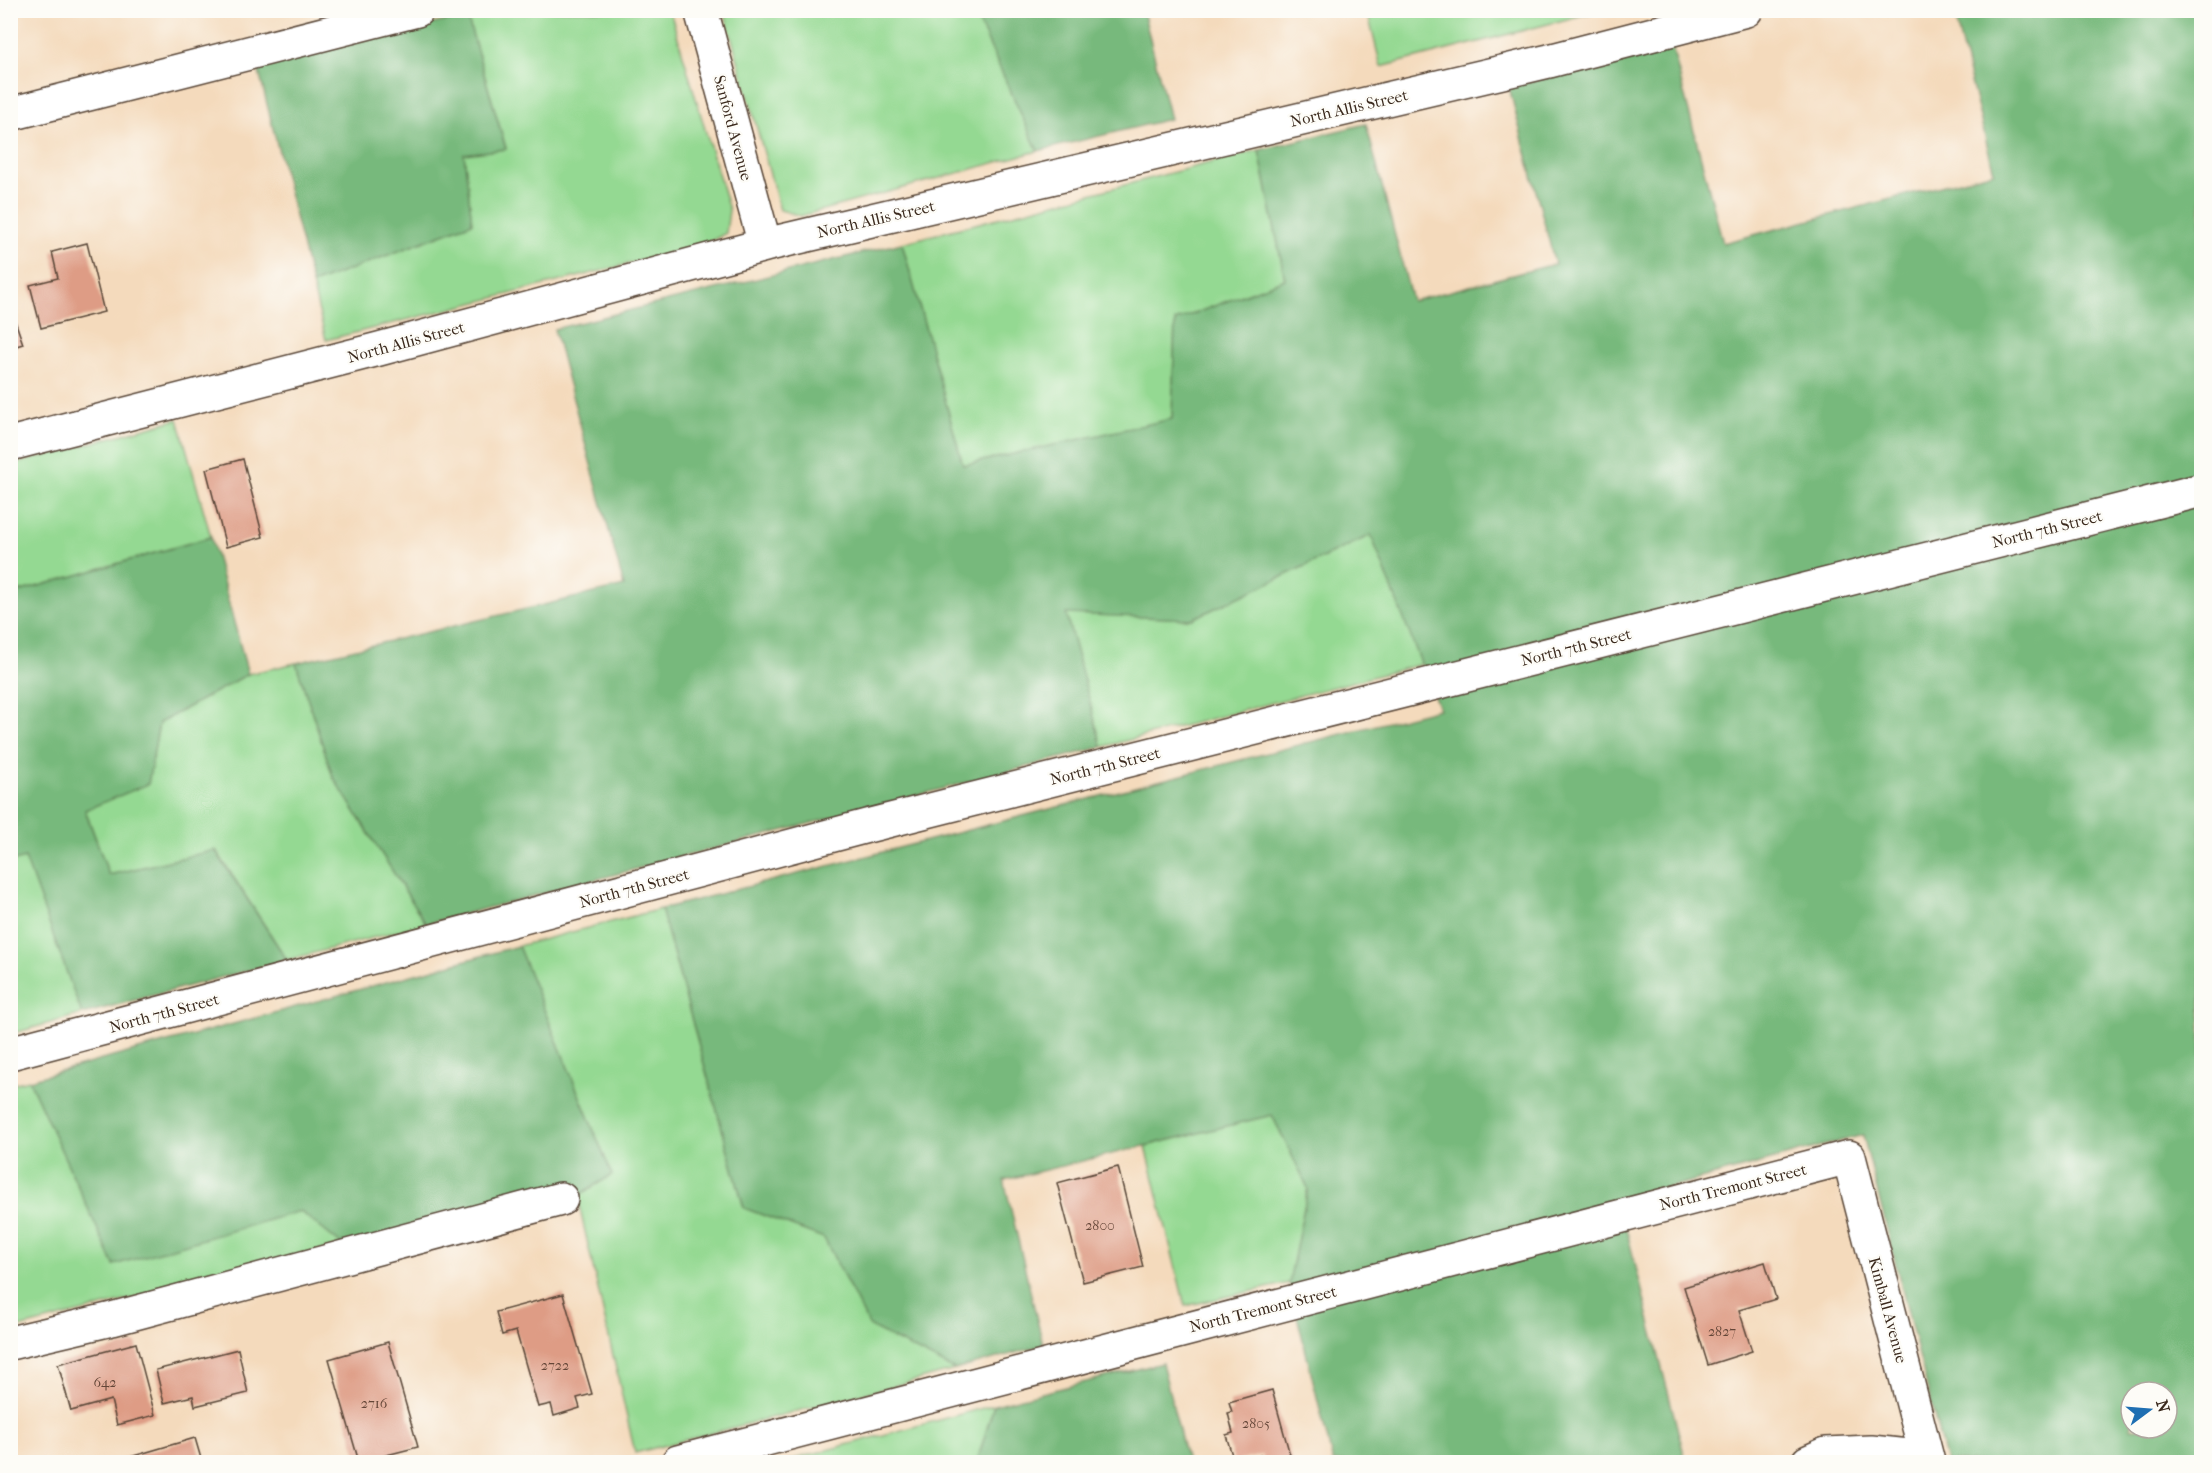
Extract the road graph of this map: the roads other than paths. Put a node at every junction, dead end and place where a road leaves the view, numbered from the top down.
1 (417, 10) edge
2 (701, 10) edge
3 (1746, 10) edge
4 (10, 114) edge
5 (765, 245) junction
6 (10, 444) edge
7 (2202, 490) edge
8 (10, 1053) edge
9 (1849, 1157) joint
10 (561, 1199) dead end
11 (10, 1343) edge
12 (1927, 1460) edge
13 (678, 1462) edge
14 (1808, 1462) edge

1 - 4 street
2 - 5 street, Sanford Avenue
3 - 5 street, North Allis Street
5 - 6 street, North Allis Street
7 - 8 street, North 7th Street
9 - 12 street, Kimball Avenue
9 - 13 street, North Tremont Street
10 - 11 street
12 - 14 street

